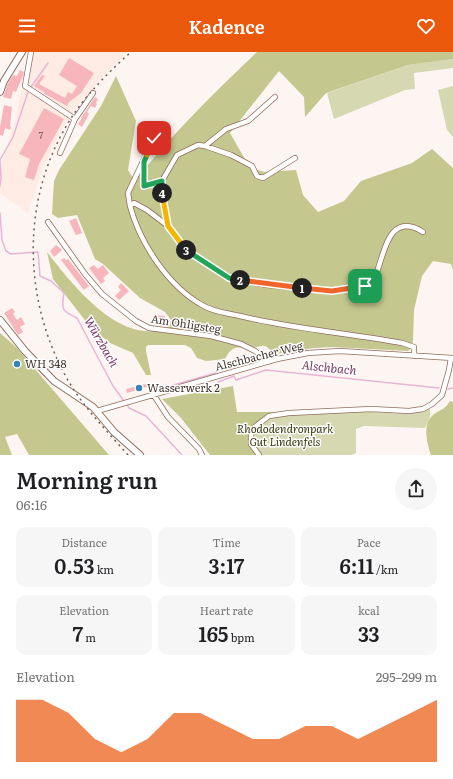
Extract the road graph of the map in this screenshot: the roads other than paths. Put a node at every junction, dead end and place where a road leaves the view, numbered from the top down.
1 (22, 52) edge
2 (31, 52) edge
3 (0, 92) edge
4 (93, 93) dead end
5 (275, 96) dead end
6 (75, 120) junction
7 (154, 138) dead end
8 (205, 146) junction
9 (60, 153) dead end
10 (295, 158) dead end
11 (144, 162) junction
12 (162, 181) junction
13 (130, 206) junction
14 (48, 222) dead end
15 (168, 226) junction
16 (423, 232) dead end
17 (0, 320) edge
18 (414, 356) junction
19 (452, 358) edge
20 (263, 363) junction
21 (153, 394) junction
22 (97, 411) junction
23 (140, 455) edge
24 (202, 455) edge
25 (259, 455) edge

1 - 3 main road
2 - 6 street
4 - 6 street
5 - 8 street
6 - 9 street
7 - 11 street
8 - 10 street
8 - 12 street
11 - 12 street
11 - 13 street
12 - 15 street
13 - 15 street
13 - 18 street
14 - 20 street, Am Ohligsteg
15 - 16 street
17 - 22 main road
18 - 19 street, Alschbacher Weg
18 - 20 street, Alschbacher Weg
19 - 25 street
20 - 21 street, Alschbacher Weg
21 - 22 street, Alschbacher Weg
21 - 24 street
22 - 23 main road

